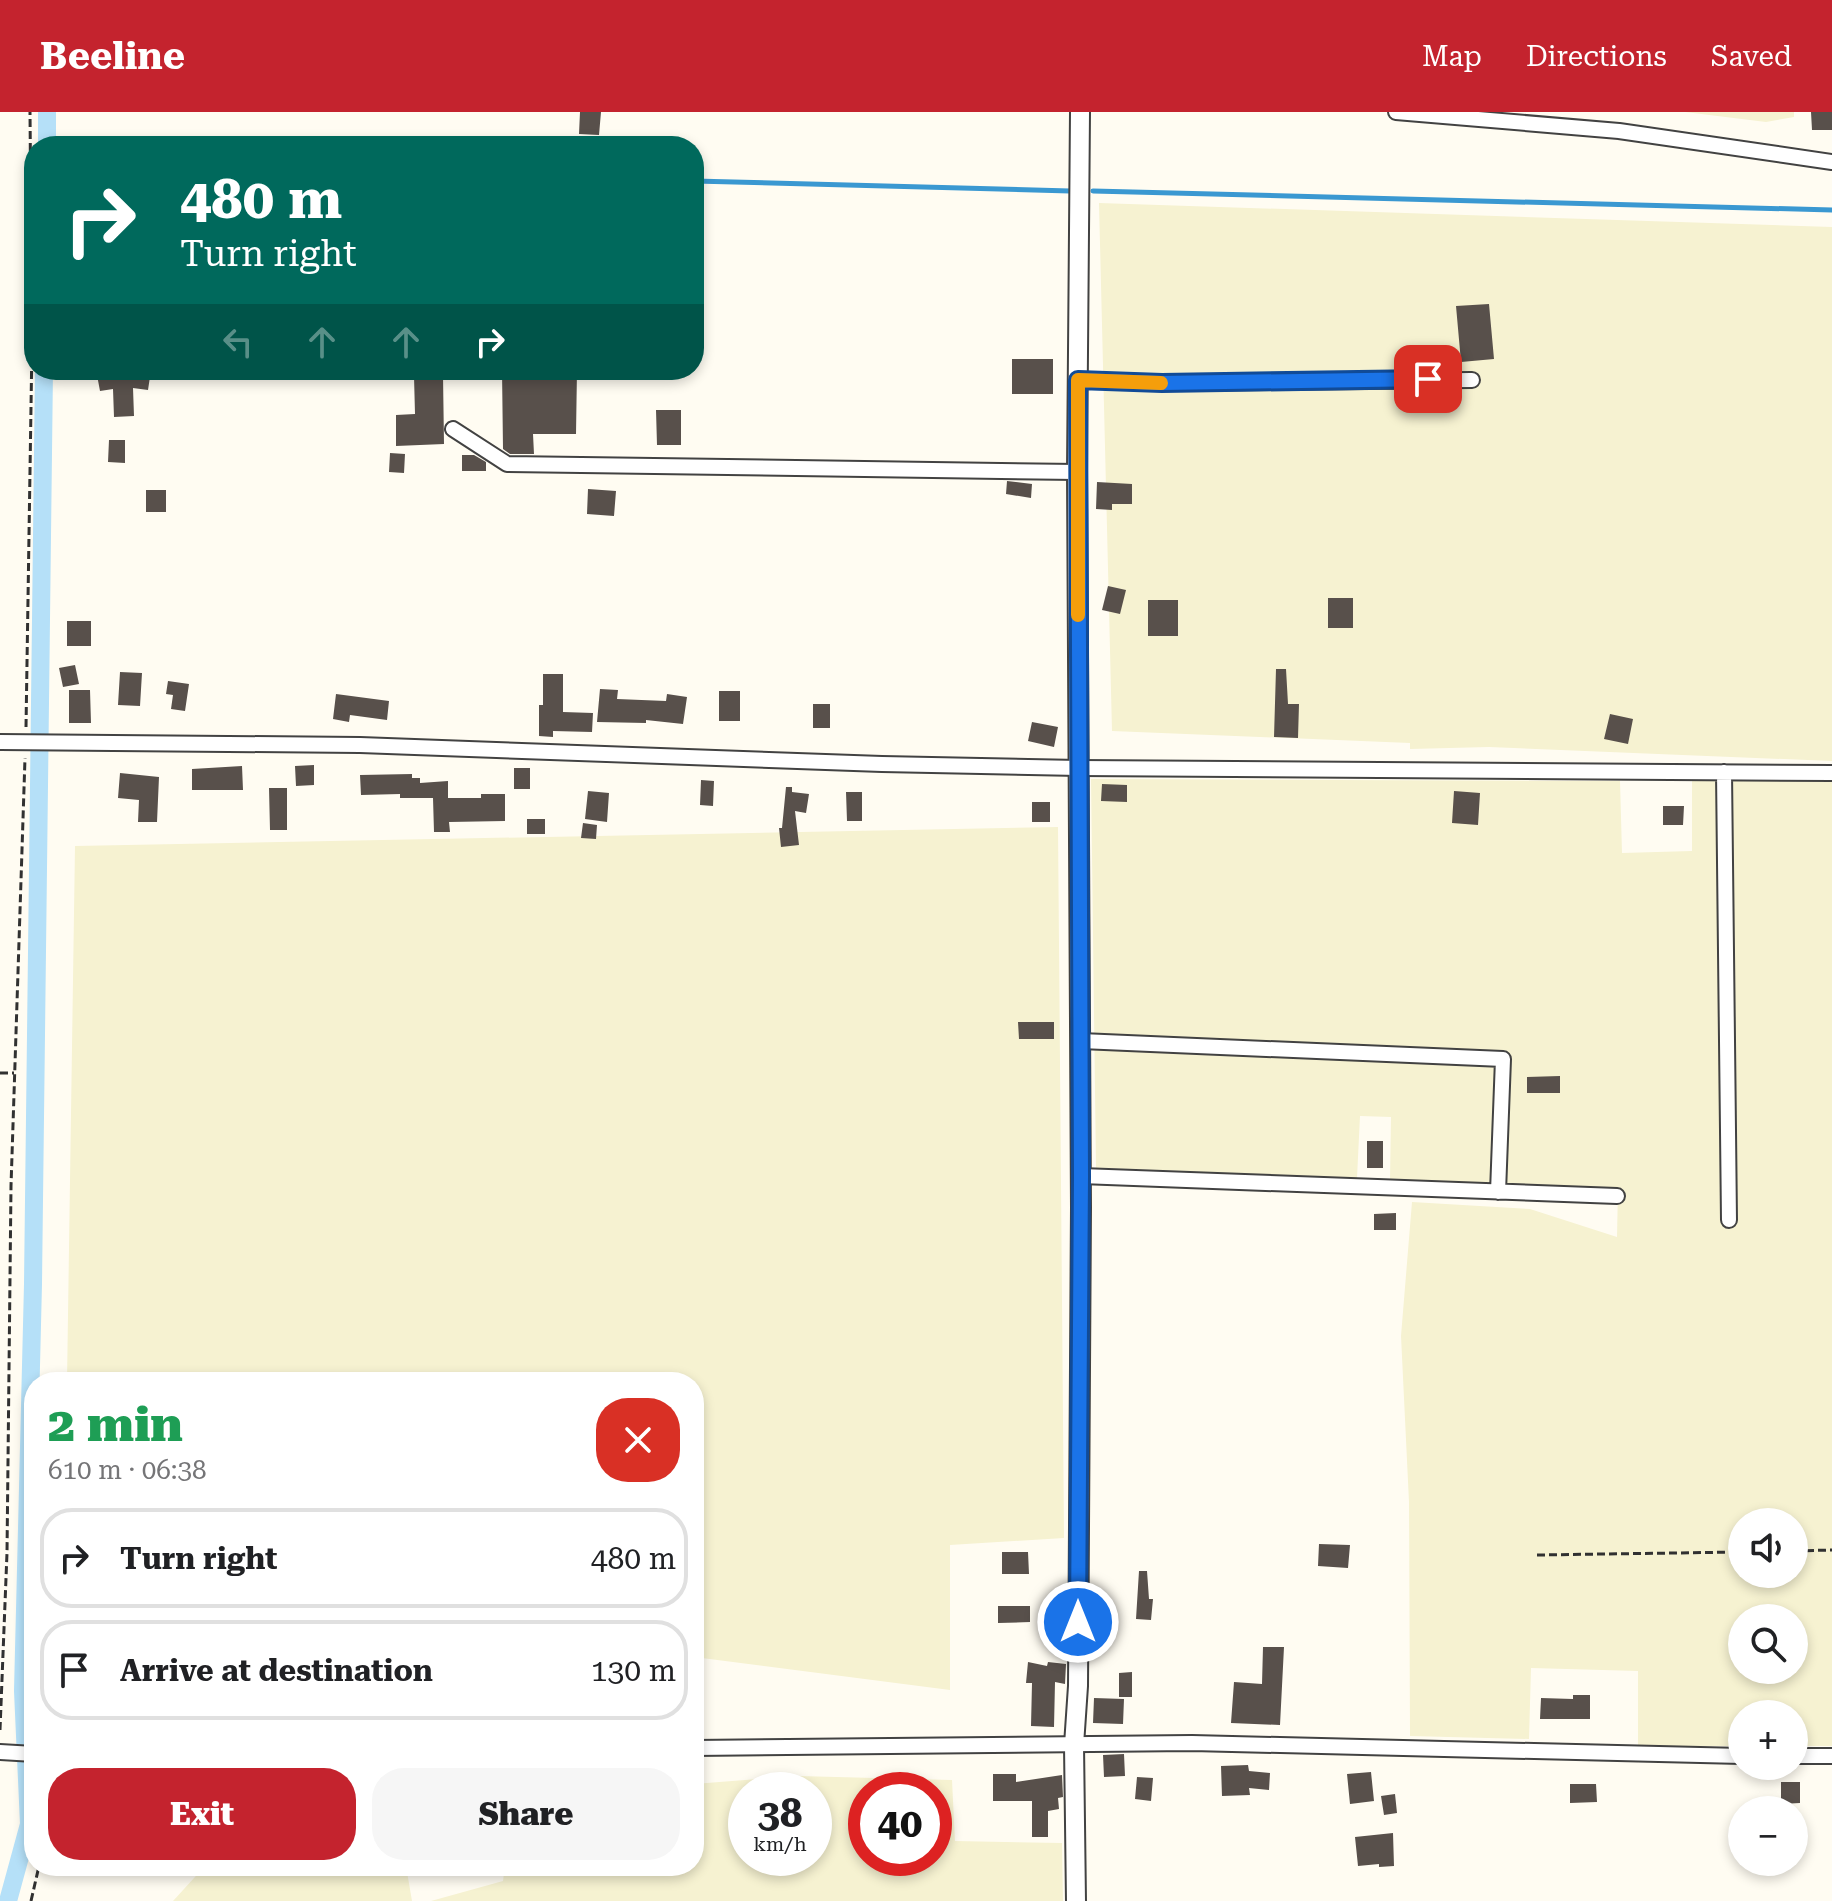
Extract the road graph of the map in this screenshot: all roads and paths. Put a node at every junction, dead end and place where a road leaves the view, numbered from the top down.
1 (30, 112) edge
2 (1080, 112) edge
3 (1396, 112) edge
4 (30, 136) edge
5 (1832, 162) edge
6 (31, 380) edge
7 (1078, 380) junction
8 (1472, 380) dead end
9 (453, 429) dead end
10 (1077, 472) junction
11 (0, 742) edge
12 (26, 743) junction
13 (1079, 768) junction
14 (1724, 772) junction
15 (1832, 773) edge
16 (1081, 1041) junction
17 (0, 1073) edge
18 (14, 1073) junction
19 (1081, 1176) junction
20 (1498, 1192) junction
21 (1617, 1196) dead end
22 (1729, 1220) dead end
23 (1832, 1550) edge
24 (1808, 1551) edge
25 (0, 1552) edge
26 (1728, 1552) edge
27 (7, 1553) junction
28 (1537, 1555) dead end
29 (0, 1730) edge
30 (1074, 1745) junction
31 (704, 1748) edge
32 (0, 1752) edge
33 (24, 1753) edge
34 (1728, 1756) edge
35 (1808, 1756) edge
36 (1832, 1756) edge
37 (37, 1876) edge
38 (31, 1901) edge
39 (1076, 1901) edge

1 - 4 path
2 - 7 street
3 - 5 street
6 - 12 path
7 - 8 street
7 - 10 street
9 - 10 street
10 - 13 street
11 - 12 street
12 - 13 street
12 - 18 path
13 - 14 street
13 - 16 street
14 - 15 street
14 - 22 street
16 - 19 street
16 - 20 street
17 - 18 path
18 - 27 path
19 - 20 street
19 - 30 street
20 - 21 street
23 - 24 path
25 - 27 path
26 - 28 path
27 - 29 path
30 - 31 street
30 - 34 street
30 - 39 street
32 - 33 street
35 - 36 street
37 - 38 path

